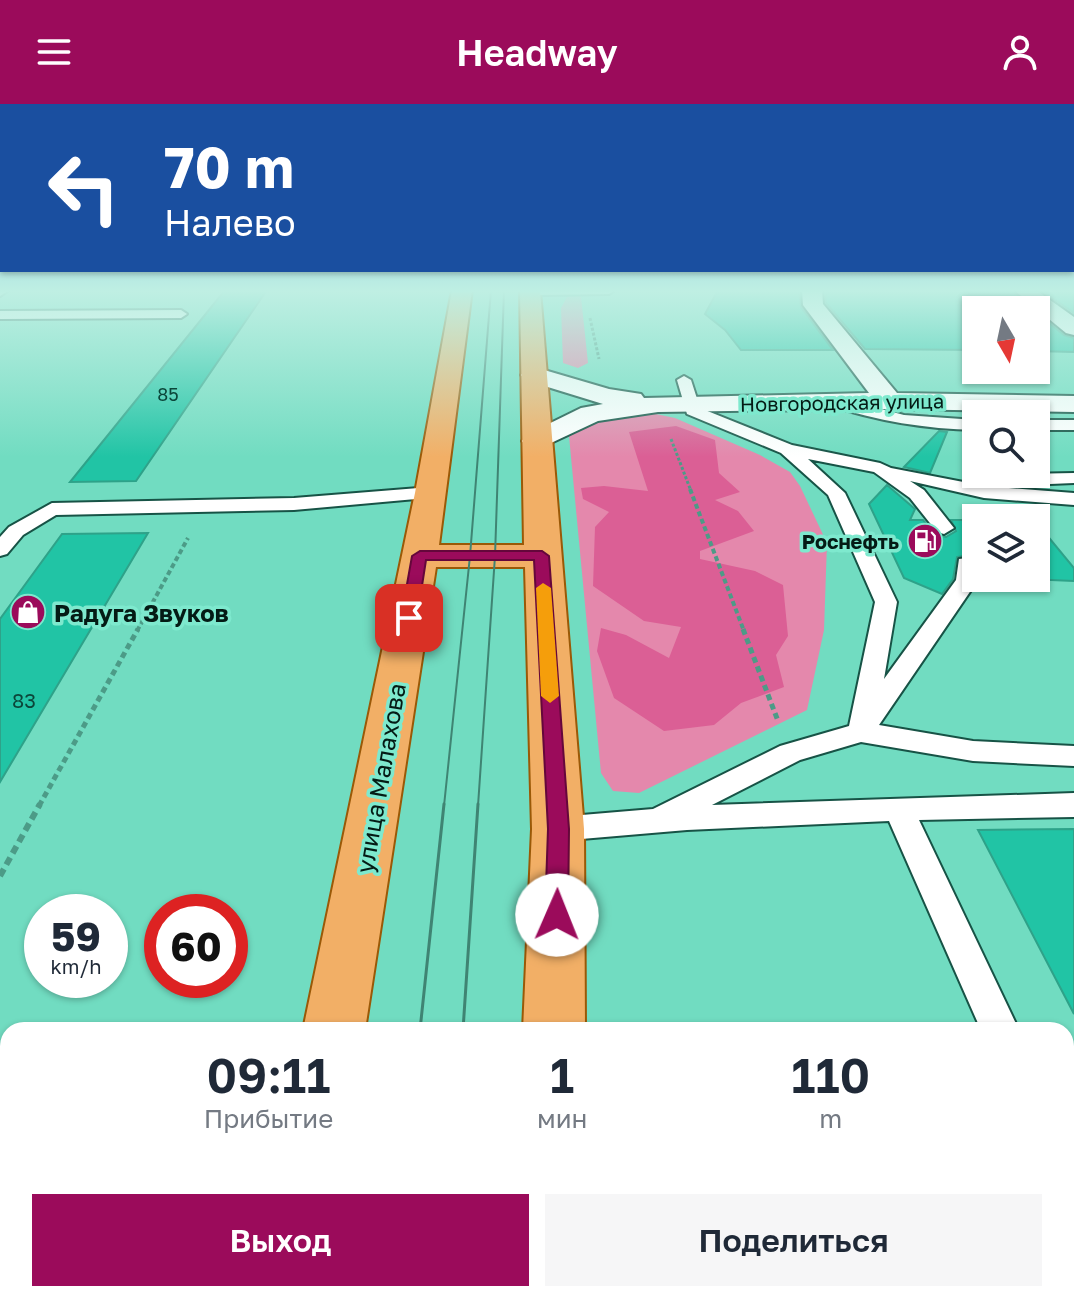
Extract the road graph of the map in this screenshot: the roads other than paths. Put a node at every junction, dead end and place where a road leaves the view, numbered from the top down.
1 (453, 346) edge
2 (533, 346) edge
3 (845, 346) edge
4 (534, 375) junction
5 (687, 392) junction
6 (889, 401) junction
7 (835, 402) junction
8 (1074, 404) edge
9 (662, 416) junction
10 (962, 425) edge
11 (1050, 425) edge
12 (1074, 425) edge
13 (536, 441) junction
14 (787, 449) junction
15 (880, 468) junction
16 (1050, 478) edge
17 (1074, 478) edge
18 (431, 493) junction
19 (1074, 499) edge
20 (944, 528) dead end
21 (0, 550) edge
22 (420, 556) junction
23 (542, 556) junction
24 (962, 587) edge
25 (861, 732) junction
26 (1074, 756) edge
27 (1074, 805) edge
28 (899, 809) junction
29 (656, 819) junction
30 (558, 829) junction
31 (335, 1022) edge
32 (554, 1022) edge
33 (996, 1022) edge

1 - 18 main road, улица Малахова
2 - 4 main road
3 - 6 street
4 - 9 street
4 - 13 main road
5 - 7 street, Новгородская улица
5 - 9 street, Новгородская улица
5 - 14 lane
6 - 7 street, Новгородская улица
6 - 8 street, Новгородская улица
7 - 10 lane
9 - 13 street
11 - 12 lane
13 - 23 main road
14 - 15 lane
14 - 25 lane
15 - 19 lane
15 - 20 lane
16 - 17 lane
18 - 21 lane
18 - 22 main road, улица Малахова
22 - 23 main road
22 - 31 main road, улица Малахова
23 - 30 main road
24 - 25 lane
25 - 26 lane
25 - 29 lane
27 - 28 lane
28 - 29 lane
28 - 33 lane
29 - 30 lane
30 - 32 main road

